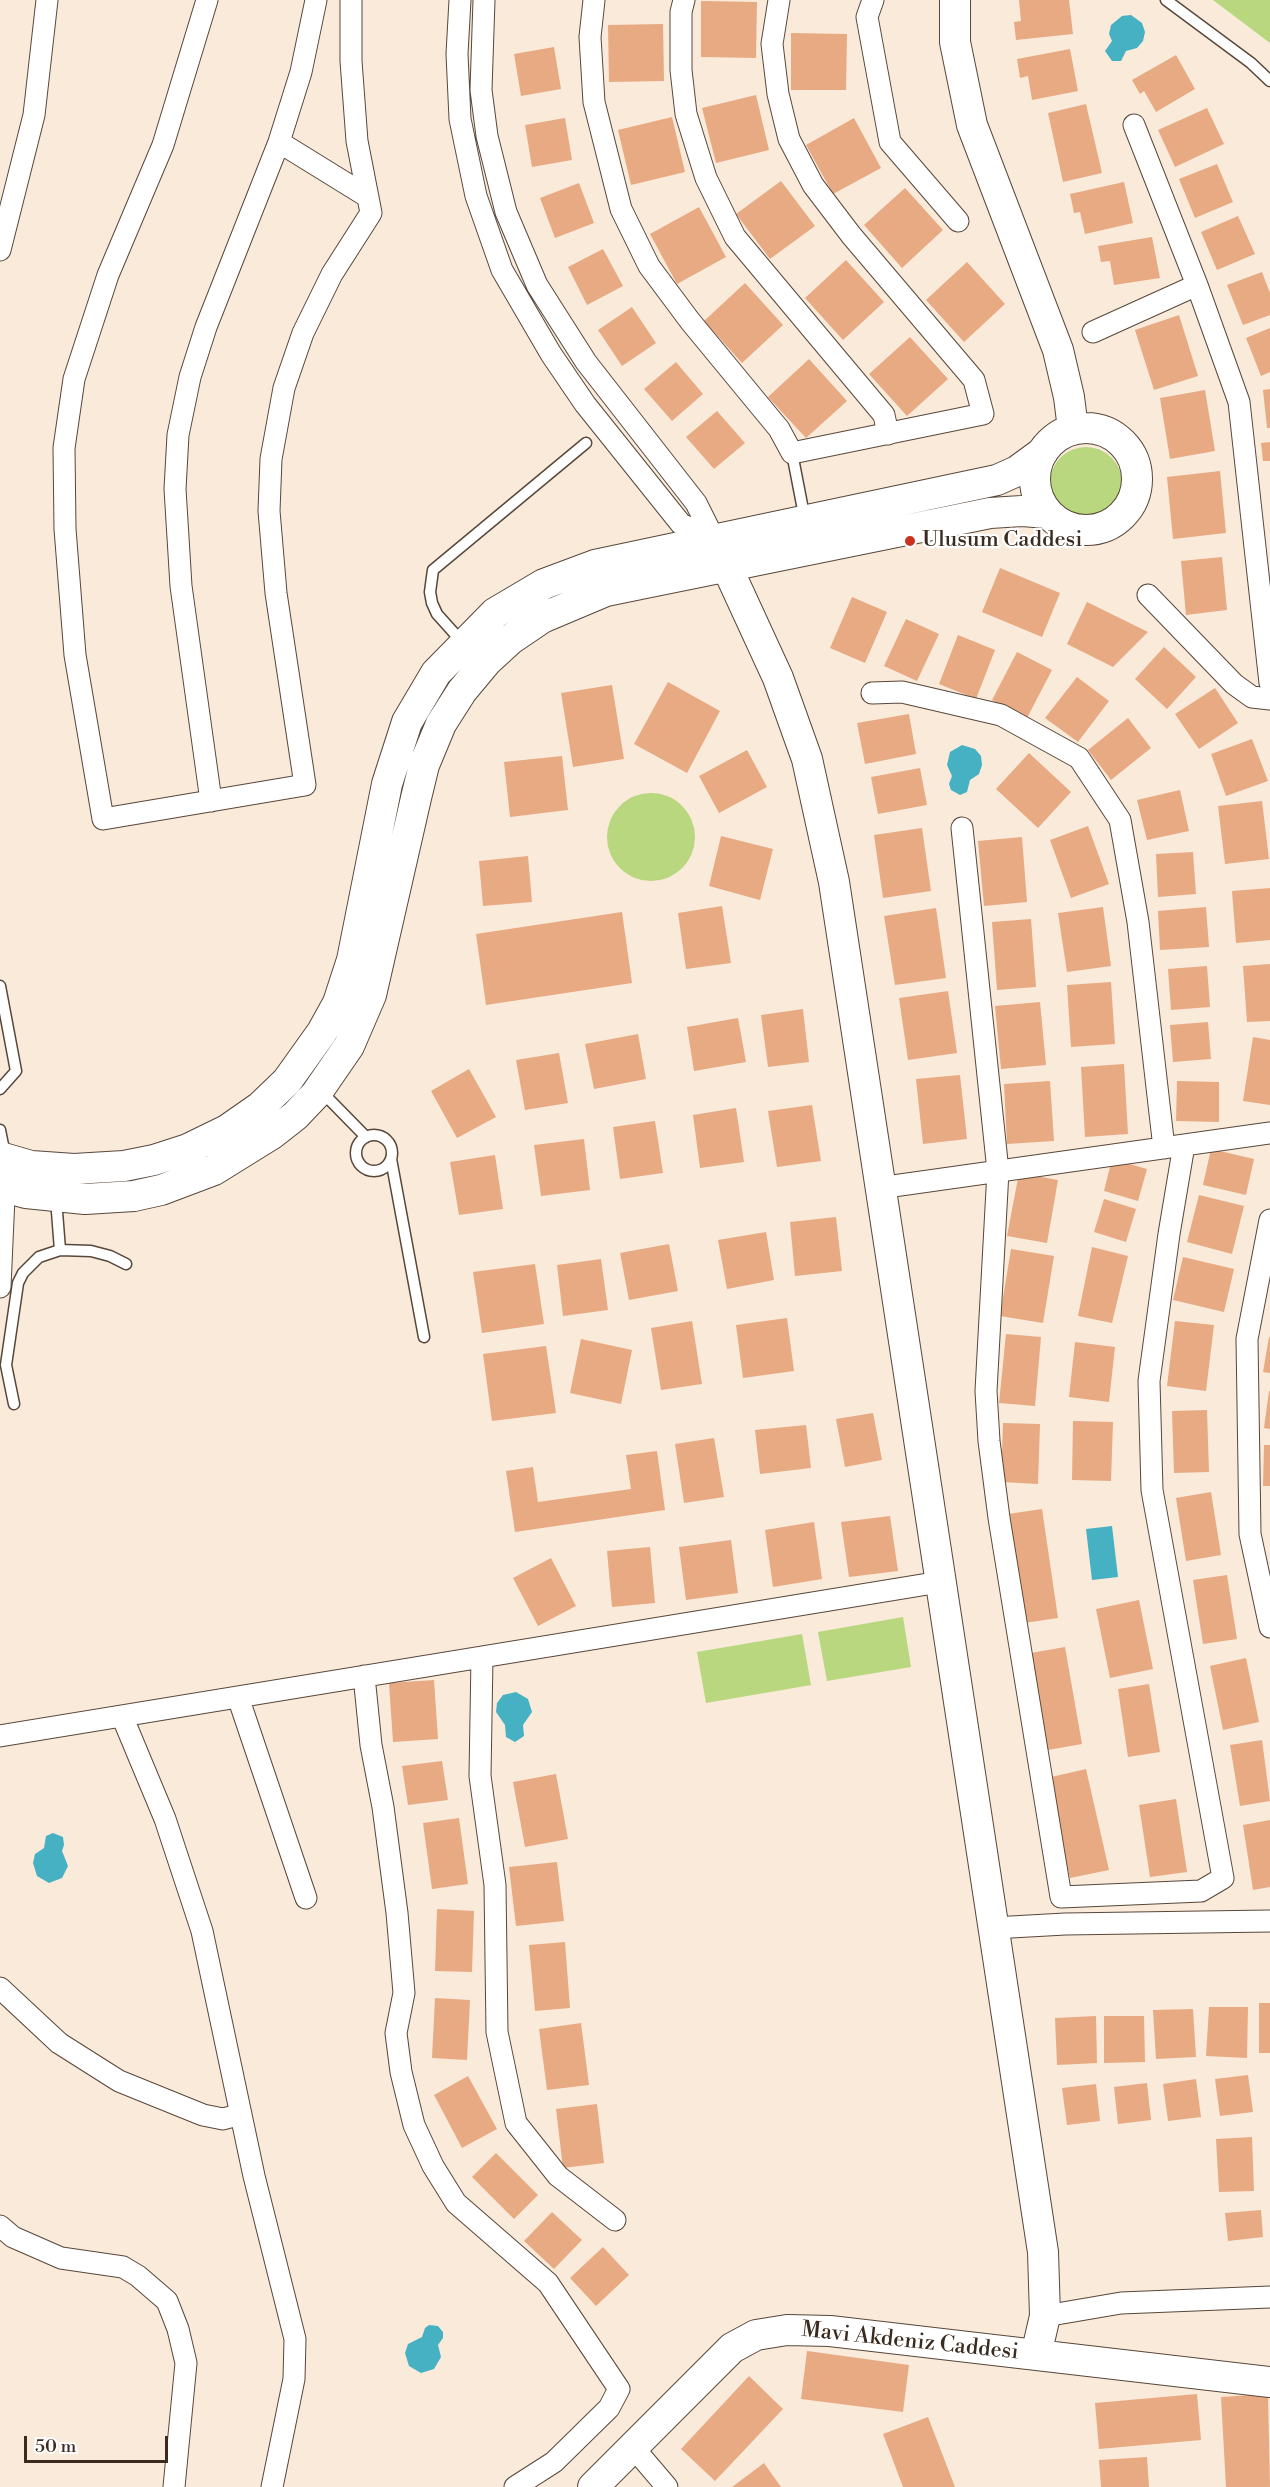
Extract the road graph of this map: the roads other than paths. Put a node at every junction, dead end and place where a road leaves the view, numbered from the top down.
1 (47, 0) edge
2 (207, 0) edge
3 (316, 0) edge
4 (351, 0) edge
5 (460, 0) edge
6 (484, 0) edge
7 (594, 0) edge
8 (684, 0) edge
9 (779, 0) edge
10 (873, 0) edge
11 (955, 0) edge
12 (1167, 0) edge
13 (1270, 81) edge
14 (1134, 125) dead end
15 (279, 142) junction
16 (368, 197) junction
17 (958, 221) dead end
18 (0, 250) edge
19 (1197, 285) junction
20 (1093, 332) dead end
21 (1073, 429) junction
22 (888, 434) junction
23 (586, 443) dead end
24 (1043, 452) junction
25 (792, 453) junction
26 (1048, 513) junction
27 (805, 520) junction
28 (714, 539) junction
29 (727, 567) junction
30 (1148, 595) dead end
31 (463, 644) junction
32 (1270, 683) edge
33 (872, 693) dead end
34 (1270, 699) edge
35 (211, 801) junction
36 (962, 828) dead end
37 (0, 986) edge
38 (0, 1089) edge
39 (319, 1089) junction
40 (0, 1129) edge
41 (1270, 1133) edge
42 (366, 1137) junction
43 (1174, 1146) junction
44 (391, 1160) junction
45 (3, 1172) edge
46 (998, 1172) junction
47 (54, 1182) junction
48 (879, 1188) junction
49 (1270, 1220) edge
50 (60, 1250) junction
51 (126, 1264) dead end
52 (0, 1287) edge
53 (424, 1336) dead end
54 (14, 1404) dead end
55 (940, 1581) junction
56 (1270, 1627) edge
57 (482, 1657) junction
58 (364, 1676) junction
59 (238, 1697) junction
60 (122, 1716) junction
61 (0, 1736) edge
62 (306, 1898) dead end
63 (1270, 1921) edge
64 (993, 1928) junction
65 (0, 1988) edge
66 (241, 2114) junction
67 (615, 2220) dead end
68 (0, 2226) edge
69 (1270, 2296) edge
70 (1045, 2316) junction
71 (1036, 2355) junction
72 (1270, 2382) edge
73 (633, 2447) junction
74 (174, 2487) edge
75 (272, 2487) edge
76 (515, 2487) edge
77 (593, 2487) edge
78 (667, 2487) edge

1 - 18 street
2 - 35 street
3 - 15 street
4 - 16 street
5 - 28 street
6 - 28 street
7 - 25 street
8 - 22 street
9 - 22 street
10 - 17 street
11 - 21 street
12 - 13 lane
14 - 19 street
15 - 16 street
15 - 35 street
16 - 35 street
19 - 20 street
19 - 32 street
21 - 24 street
21 - 26 street
22 - 25 street
23 - 31 lane
24 - 26 street
24 - 27 street
25 - 27 lane
26 - 29 street
27 - 28 street
28 - 29 street
28 - 31 street
29 - 39 street
29 - 48 street
30 - 34 street
31 - 47 street
33 - 43 street
36 - 46 street
37 - 38 lane
39 - 42 lane
39 - 47 street
40 - 45 lane
41 - 43 street
42 - 44 lane
42 - 44 lane
43 - 46 street
43 - 46 street
44 - 53 lane
45 - 47 street
45 - 52 street
46 - 48 street
47 - 50 lane
48 - 55 street
49 - 56 street
50 - 51 lane
50 - 54 lane
55 - 57 street
55 - 64 street
57 - 58 street
57 - 67 street
58 - 59 street
58 - 76 street
59 - 60 street
59 - 62 street
60 - 61 street
60 - 66 street
63 - 64 street
64 - 70 street
65 - 66 street
66 - 75 street
68 - 74 street
69 - 70 street
70 - 71 street
71 - 72 street, Mavi Akdeniz Caddesi
71 - 73 street, Mavi Akdeniz Caddesi
73 - 77 street, Mavi Akdeniz Caddesi
73 - 78 street

